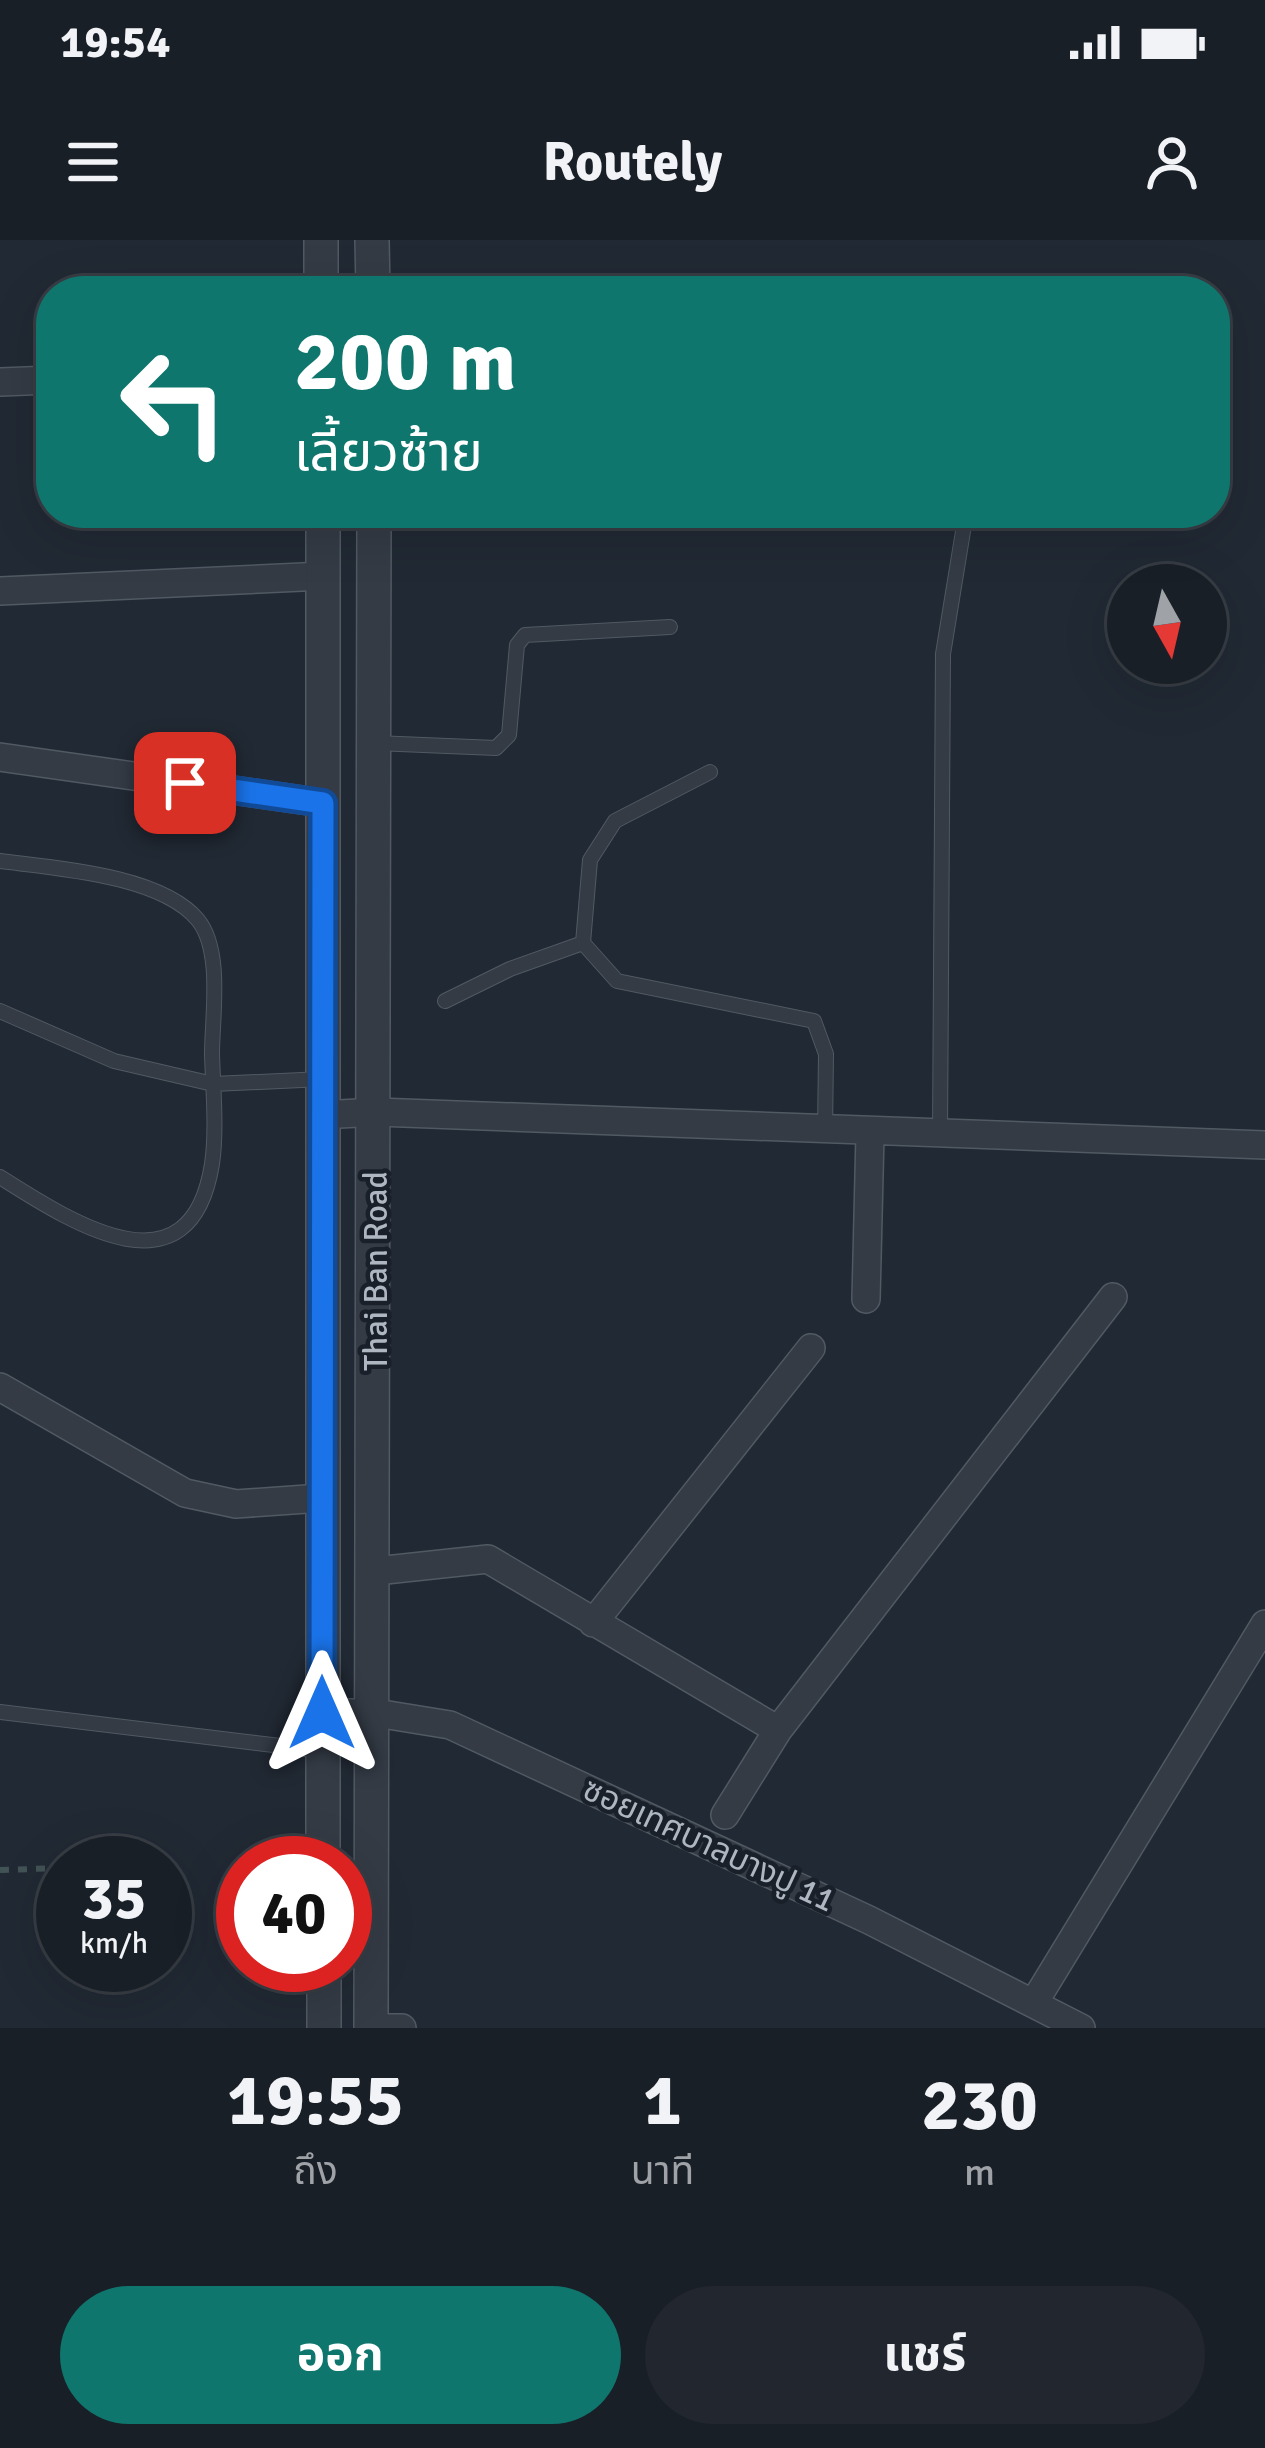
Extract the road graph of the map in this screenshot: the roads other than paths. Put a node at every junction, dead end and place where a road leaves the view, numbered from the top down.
1 (321, 240) edge
2 (372, 240) edge
3 (321, 276) edge
4 (373, 276) edge
5 (36, 381) edge
6 (0, 382) edge
7 (323, 528) edge
8 (374, 528) edge
9 (964, 528) edge
10 (324, 576) junction
11 (0, 591) edge
12 (670, 627) dead end
13 (375, 743) junction
14 (0, 757) edge
15 (710, 772) dead end
16 (323, 803) junction
17 (0, 861) edge
18 (584, 943) junction
19 (445, 1001) dead end
20 (0, 1011) edge
21 (323, 1079) junction
22 (213, 1084) junction
23 (377, 1112) junction
24 (321, 1115) junction
25 (825, 1132) junction
26 (940, 1133) junction
27 (870, 1134) junction
28 (1265, 1145) edge
29 (0, 1178) edge
30 (1113, 1297) dead end
31 (866, 1300) dead end
32 (811, 1348) dead end
33 (0, 1388) edge
34 (322, 1498) junction
35 (376, 1570) junction
36 (593, 1623) junction
37 (1265, 1624) edge
38 (0, 1712) edge
39 (322, 1713) junction
40 (376, 1713) junction
41 (778, 1730) junction
42 (322, 1751) junction
43 (725, 1815) dead end
44 (323, 1836) edge
45 (324, 1992) edge
46 (1034, 2001) junction
47 (324, 2028) edge
48 (371, 2028) edge
49 (402, 2028) edge
50 (1081, 2028) edge

1 - 3 street
2 - 4 street
5 - 6 street
7 - 10 street, Thai Ban Road
8 - 13 street, Thai Ban Road
9 - 26 lane
10 - 11 street
10 - 16 street, Thai Ban Road
12 - 13 lane
13 - 23 street, Thai Ban Road
14 - 16 street
15 - 18 lane
16 - 21 street, Thai Ban Road
17 - 22 lane
18 - 19 lane
18 - 25 lane
20 - 22 lane
21 - 22 lane
21 - 24 street, Thai Ban Road
22 - 29 lane
23 - 24 street
23 - 25 street
23 - 35 street, Thai Ban Road
24 - 34 street, Thai Ban Road
25 - 27 street
26 - 27 street
26 - 28 street
27 - 31 street
30 - 41 street
32 - 36 street
33 - 34 street
34 - 39 street, Thai Ban Road
35 - 36 street
35 - 40 street, Thai Ban Road
36 - 41 street
37 - 46 street
38 - 42 lane
39 - 40 street, ซอยเทศบาลบางปู 11
39 - 42 street, Thai Ban Road
40 - 46 street, ซอยเทศบาลบางปู 11
40 - 48 street, Thai Ban Road
41 - 43 street
42 - 44 street, Thai Ban Road
45 - 47 street
46 - 50 street, ซอยเทศบาลบางปู 11
48 - 49 street

